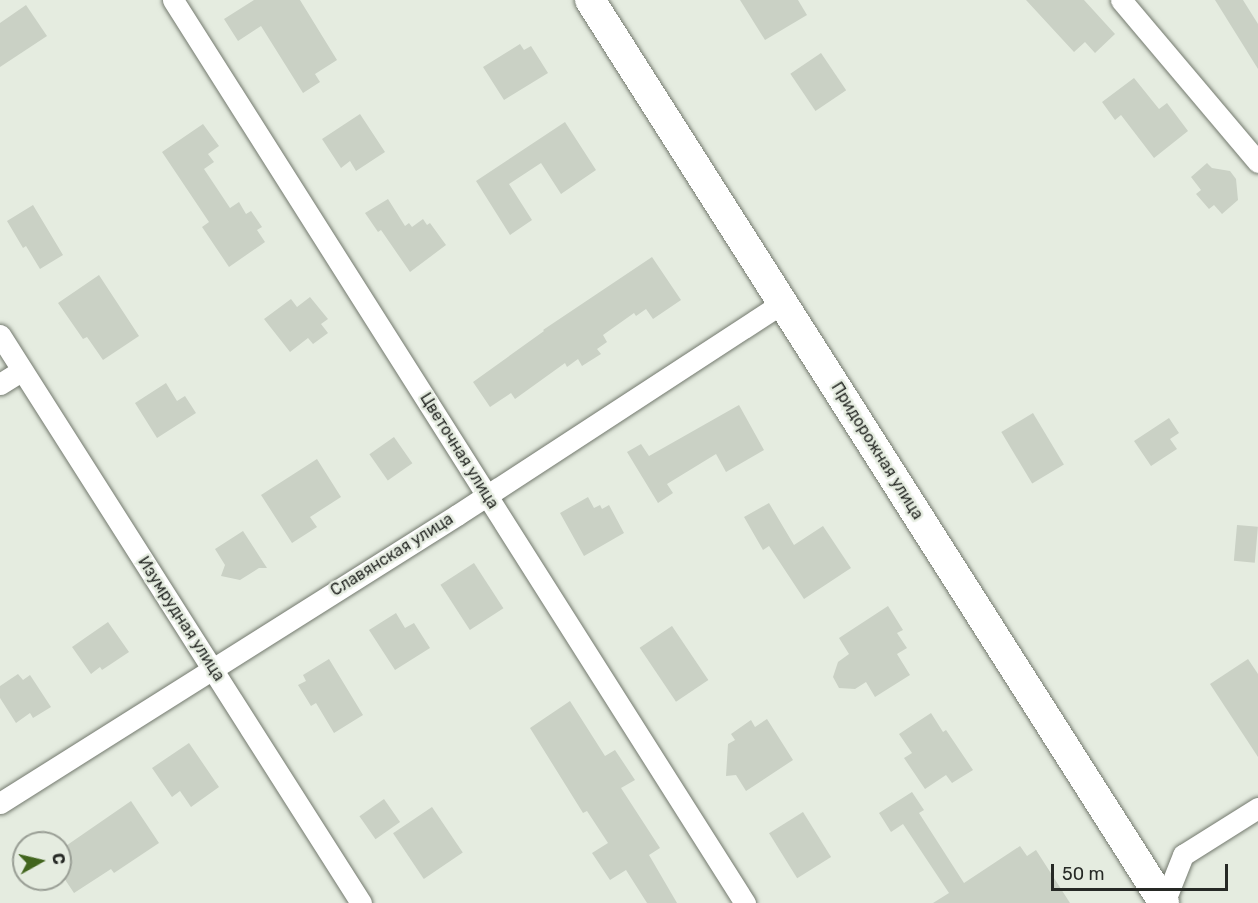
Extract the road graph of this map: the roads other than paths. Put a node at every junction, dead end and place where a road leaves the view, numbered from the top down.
1 (173, 0) edge
2 (590, 0) edge
3 (1120, 0) edge
4 (1258, 162) edge
5 (782, 303) junction
6 (0, 335) edge
7 (22, 370) junction
8 (0, 384) edge
9 (488, 495) junction
10 (212, 667) junction
11 (0, 803) edge
12 (1258, 808) edge
13 (361, 903) edge
14 (745, 903) edge
15 (1164, 903) edge

1 - 9 street, Цветочная улица
2 - 5 street, Придорожная улица
3 - 4 street
5 - 9 street, Славянская улица
5 - 15 street, Придорожная улица
6 - 7 street, Изумрудная улица
7 - 8 street
7 - 10 street, Изумрудная улица
9 - 10 street, Славянская улица
9 - 14 street, Цветочная улица
10 - 11 street, Славянская улица
10 - 13 street, Изумрудная улица
12 - 15 street

